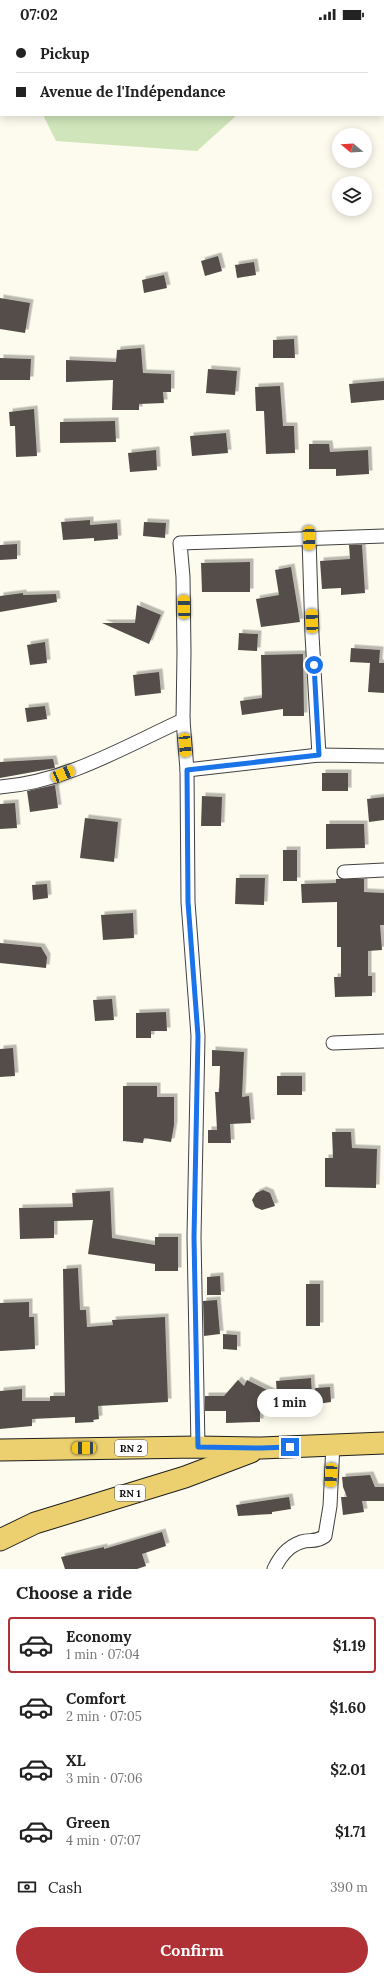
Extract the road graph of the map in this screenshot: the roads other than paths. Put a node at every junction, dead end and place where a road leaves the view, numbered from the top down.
1 (384, 536) edge
2 (309, 538) junction
3 (183, 720) junction
4 (319, 755) junction
5 (384, 756) edge
6 (187, 770) junction
7 (0, 787) edge
8 (384, 870) edge
9 (344, 872) dead end
10 (384, 1041) edge
11 (333, 1043) dead end
12 (384, 1443) edge
13 (333, 1444) junction
14 (198, 1447) junction
15 (261, 1448) junction
16 (0, 1450) edge
17 (0, 1540) edge
18 (274, 1569) edge

1 - 2 street
2 - 3 street
2 - 4 street
3 - 6 street
3 - 7 street
4 - 5 street
4 - 6 street
6 - 14 street
8 - 9 street
10 - 11 street
12 - 13 main road, RN 2
13 - 15 main road, RN 2
13 - 18 street
14 - 15 main road, RN 2
14 - 16 main road, RN 2
15 - 17 main road, RN 1

